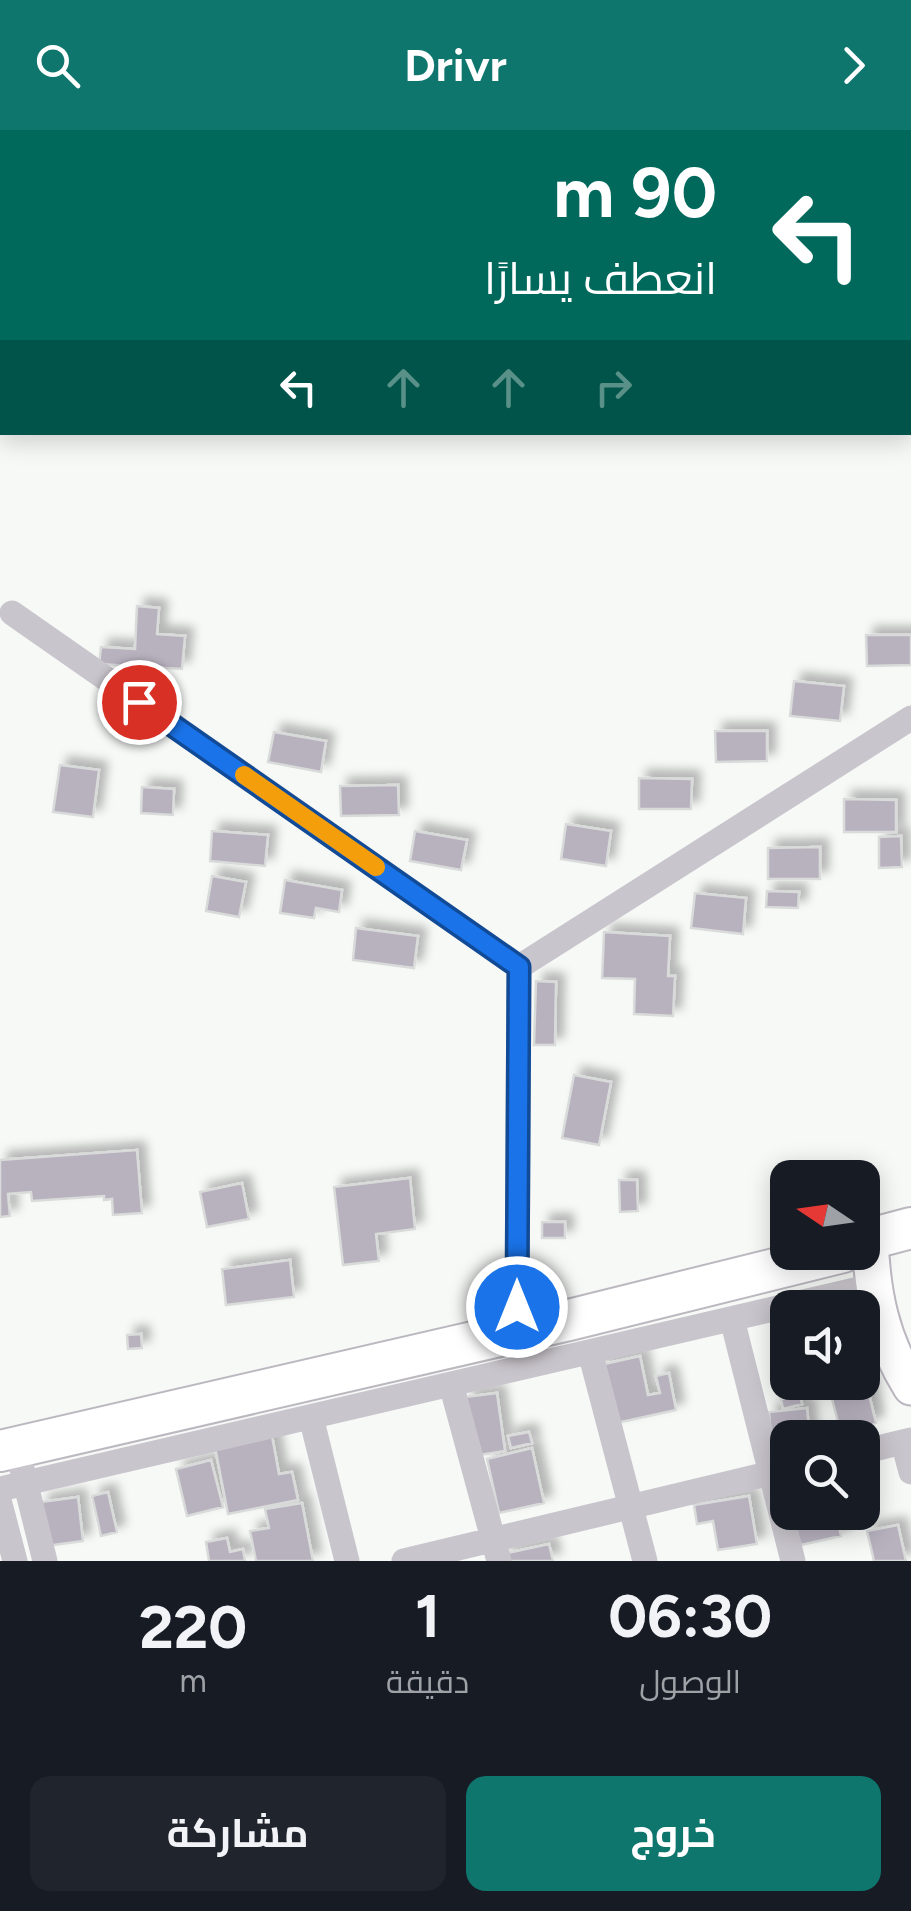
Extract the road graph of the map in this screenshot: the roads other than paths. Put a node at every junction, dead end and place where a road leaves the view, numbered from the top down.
1 (12, 614) dead end
2 (911, 718) edge
3 (519, 967) junction
4 (911, 1228) edge
5 (880, 1237) edge
6 (770, 1250) edge
7 (781, 1270) edge
8 (868, 1270) edge
9 (872, 1286) junction
10 (517, 1307) junction
11 (732, 1319) junction
12 (590, 1352) junction
13 (451, 1384) junction
14 (911, 1387) edge
15 (311, 1416) junction
16 (907, 1441) edge
17 (770, 1442) edge
18 (880, 1448) edge
19 (8, 1459) edge
20 (911, 1472) edge
21 (770, 1473) edge
22 (0, 1504) edge
23 (632, 1506) junction
24 (788, 1530) edge
25 (497, 1550) edge
26 (15, 1561) edge
27 (46, 1561) edge
28 (347, 1561) edge
29 (404, 1561) edge
30 (644, 1561) edge
31 (792, 1561) edge

1 - 3 street
2 - 3 street
3 - 10 street
4 - 5 main road
6 - 10 main road
7 - 19 main road
8 - 9 street
9 - 11 street
9 - 14 street
10 - 19 main road
11 - 12 street
11 - 17 street
12 - 13 street
12 - 23 street
13 - 15 street
13 - 25 street
15 - 19 street
15 - 28 street
16 - 18 street
16 - 20 street
19 - 27 street
21 - 23 street
22 - 26 street
23 - 25 street
23 - 30 street
24 - 31 street
25 - 29 street

